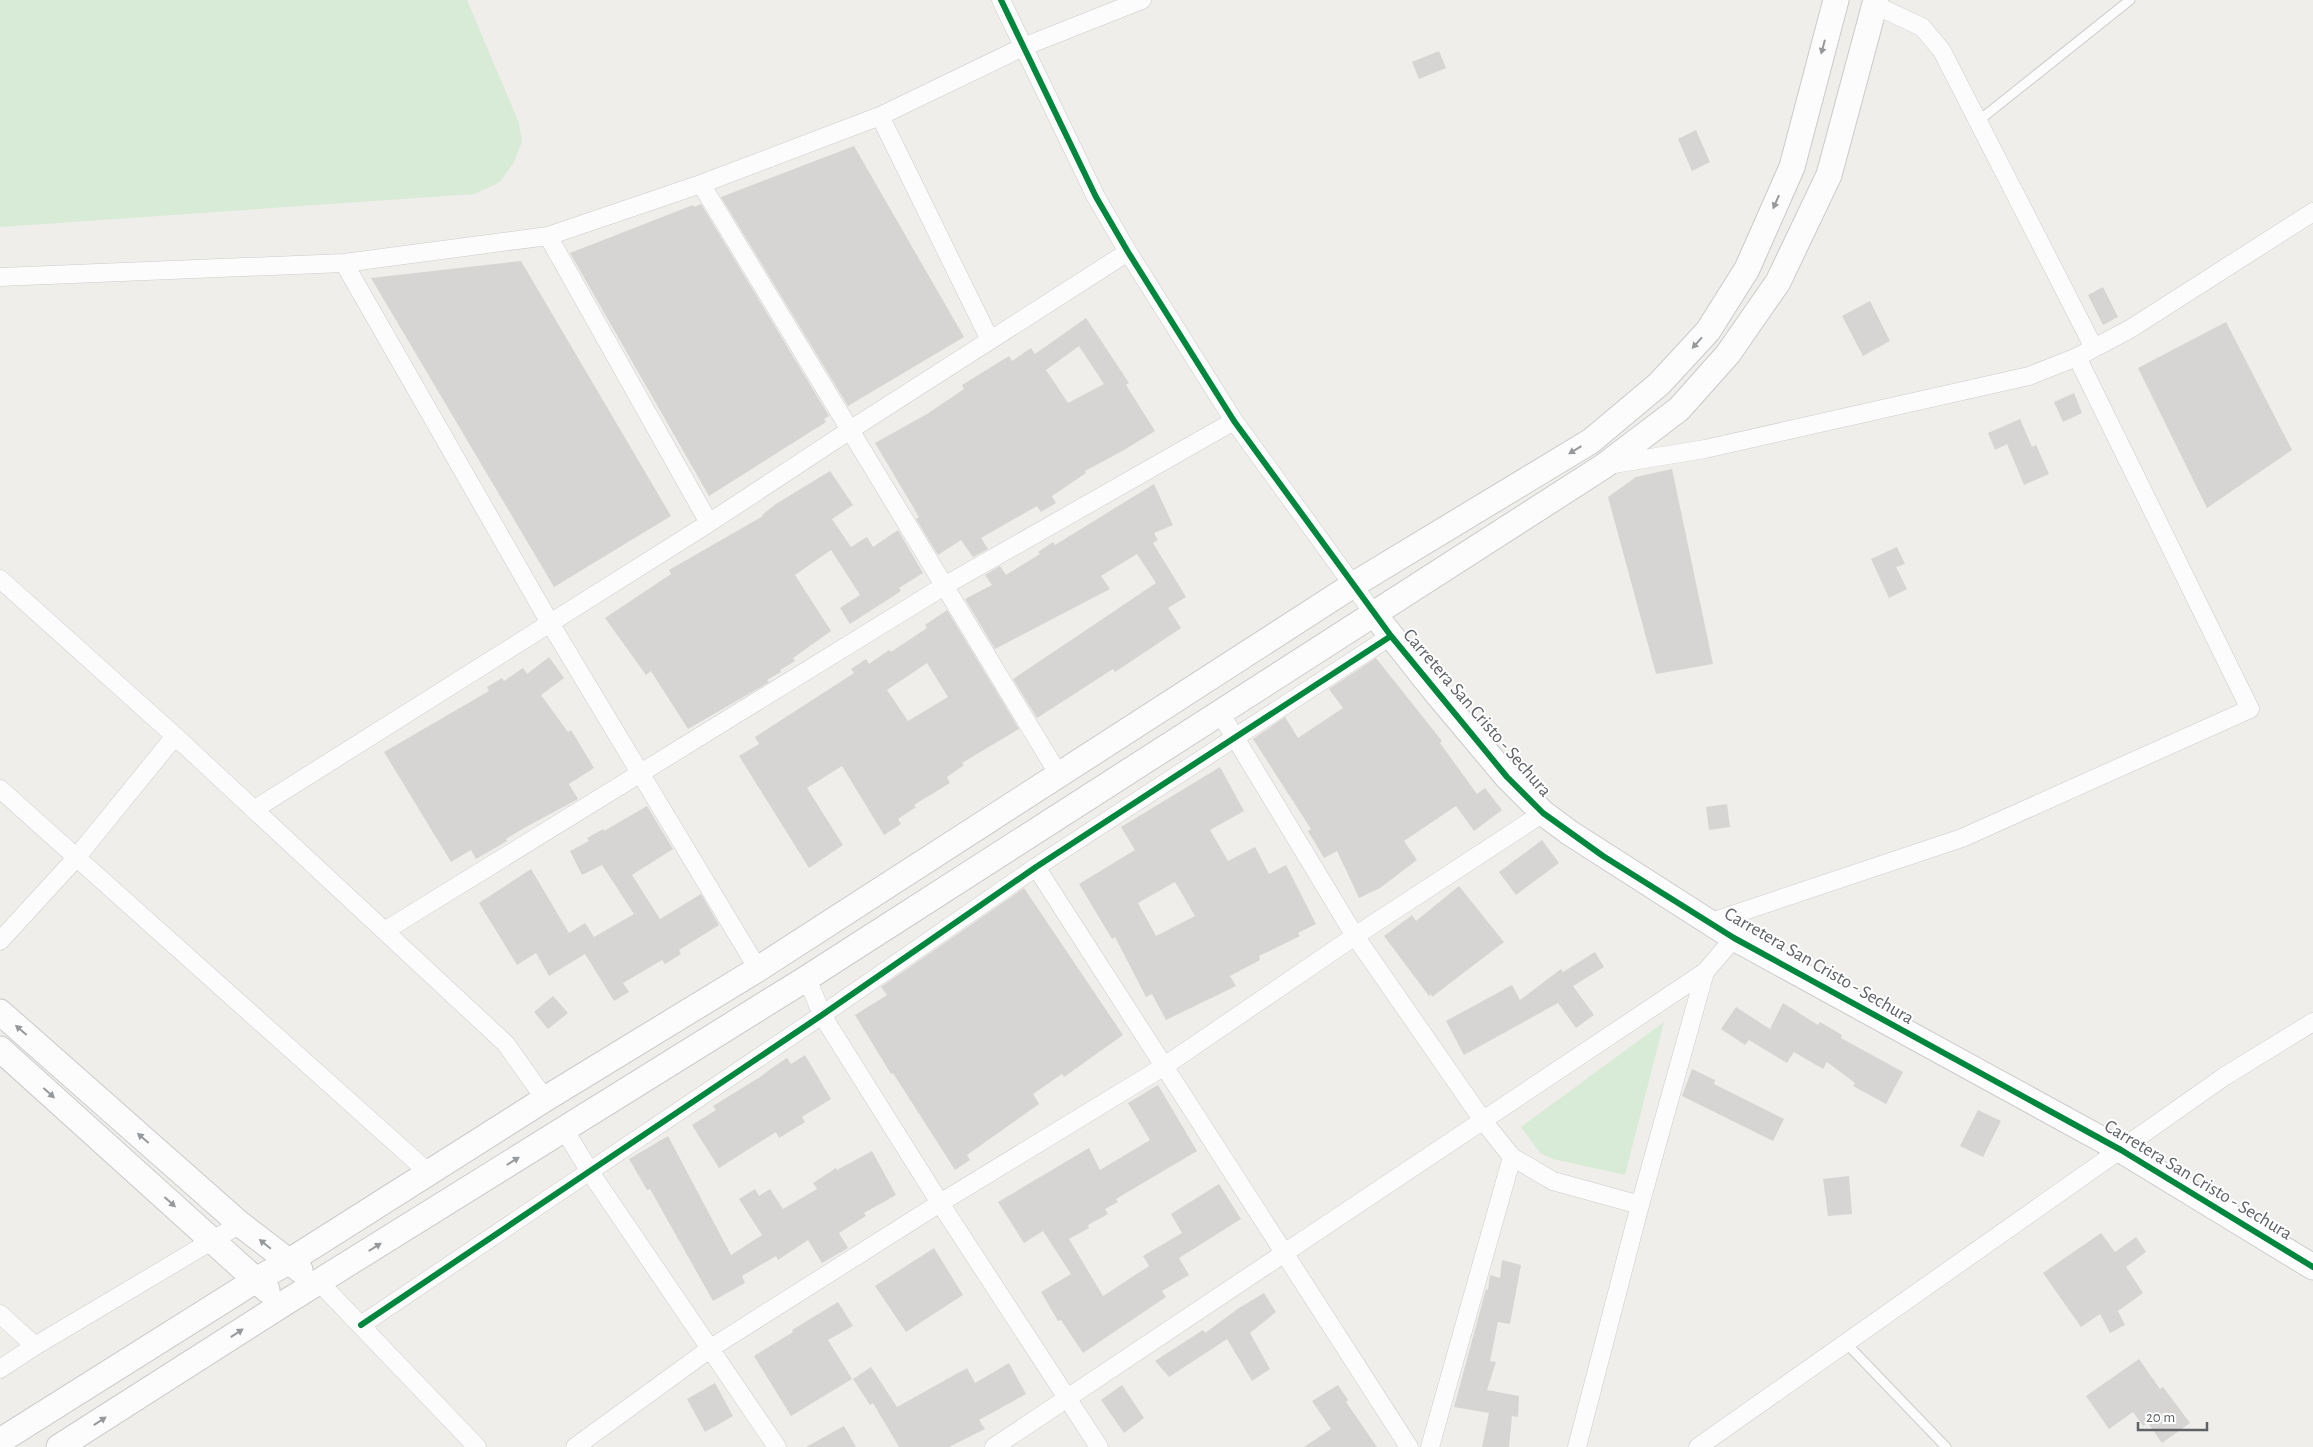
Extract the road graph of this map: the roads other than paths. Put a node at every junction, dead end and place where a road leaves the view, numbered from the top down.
1 (1001, 0) edge
2 (1142, 0) edge
3 (1836, 0) edge
4 (2118, 0) edge
5 (2130, 0) edge
6 (1875, 2) edge
7 (2107, 18) junction
8 (1023, 47) junction
9 (880, 116) junction
10 (1977, 122) junction
11 (701, 184) junction
12 (2313, 212) edge
13 (548, 236) junction
14 (1128, 252) junction
15 (344, 264) junction
16 (0, 276) edge
17 (990, 340) junction
18 (2094, 348) junction
19 (2076, 357) junction
20 (1234, 420) junction
21 (850, 430) junction
22 (1604, 466) junction
23 (708, 523) junction
24 (0, 579) edge
25 (1352, 585) junction
26 (944, 586) junction
27 (1374, 614) junction
28 (550, 622) junction
29 (1391, 636) junction
30 (1220, 711) junction
31 (175, 736) junction
32 (1236, 738) junction
33 (641, 773) junction
34 (1059, 775) junction
35 (0, 789) edge
36 (255, 809) junction
37 (1543, 813) junction
38 (76, 858) junction
39 (1036, 867) junction
40 (1711, 922) junction
41 (386, 930) junction
42 (1355, 936) junction
43 (1734, 938) junction
44 (0, 942) edge
45 (758, 969) junction
46 (1705, 972) junction
47 (807, 978) junction
48 (0, 1012) edge
49 (822, 1015) junction
50 (2313, 1022) edge
51 (0, 1049) edge
52 (1163, 1067) junction
53 (545, 1099) junction
54 (1484, 1122) junction
55 (564, 1129) junction
56 (2121, 1150) junction
57 (1512, 1157) junction
58 (428, 1172) junction
59 (590, 1172) junction
60 (940, 1203) junction
61 (1640, 1205) junction
62 (240, 1224) junction
63 (211, 1240) junction
64 (1285, 1252) junction
65 (288, 1262) junction
66 (2313, 1267) edge
67 (256, 1280) junction
68 (320, 1282) junction
69 (283, 1304) junction
70 (0, 1314) edge
71 (361, 1325) junction
72 (1846, 1343) junction
73 (35, 1346) junction
74 (711, 1348) junction
75 (0, 1370) edge
76 (1066, 1398) junction
77 (0, 1441) edge
78 (59, 1447) edge
79 (477, 1447) edge
80 (575, 1447) edge
81 (777, 1447) edge
82 (994, 1447) edge
83 (1099, 1447) edge
84 (1410, 1447) edge
85 (1430, 1447) edge
86 (1577, 1447) edge
87 (1698, 1447) edge
88 (1946, 1447) edge

1 - 8 street
2 - 8 street
3 -> 25 main road
4 - 7 lane
5 - 7 lane
6 - 10 street
6 - 22 main road
7 - 10 lane
8 - 9 street
8 - 14 street
9 - 11 street
9 - 17 street
10 - 18 street
11 - 13 street
11 - 21 street
12 - 18 street
13 - 15 street
13 - 23 street
14 - 17 street
14 - 20 street
15 - 16 street
15 - 28 street
17 - 21 street
18 - 19 street
19 - 22 street
19 - 40 street
20 - 25 street
20 - 26 street
21 - 23 street
21 - 26 street
22 - 27 main road
23 - 28 street
24 - 31 street
25 - 27 street
25 - 34 main road
26 - 33 street
26 - 34 street
27 - 29 main road, Carretera San Cristo - Sechura
27 - 30 main road
28 - 33 street
28 - 36 street
29 - 32 street
29 - 37 main road, Carretera San Cristo - Sechura
30 - 32 street
30 - 47 main road
31 - 36 street
31 - 38 street
32 - 39 street
32 - 42 street
33 - 41 street
33 - 45 street
34 - 45 main road
35 - 38 street
36 - 41 street
37 - 40 main road, Carretera San Cristo - Sechura
37 - 42 street
38 - 44 street
38 - 58 street
39 - 49 street
39 - 52 street
40 - 43 main road, Carretera San Cristo - Sechura
41 - 53 street
42 - 52 street
42 - 54 street
43 - 46 street
43 - 56 main road, Carretera San Cristo - Sechura
45 - 53 main road
46 - 54 street
46 - 61 street
47 - 49 street
47 - 55 main road
62 -> 48 main road
49 - 59 street
49 - 60 street
50 - 56 street
51 -> 63 main road
52 - 60 street
52 - 64 street
53 - 58 main road
54 - 57 street
54 - 64 street
55 - 59 street
68 -> 55 main road
56 - 66 main road, Carretera San Cristo - Sechura
56 - 72 street
57 - 61 street
57 - 85 street
58 - 65 main road
59 - 71 street
59 - 74 street
60 - 74 street
60 - 76 street
61 - 86 street
62 - 63 street
65 -> 62 main road
63 - 67 main road
63 - 73 street
64 - 76 street
64 - 84 street
65 - 67 main road
65 - 68 main road
67 - 69 main road
67 - 77 main road
68 - 69 main road
68 - 71 street
78 -> 69 main road
70 - 73 street
71 - 79 street
72 - 87 street
72 - 88 lane
73 - 75 street
74 - 80 street
74 - 81 street
76 - 82 street
76 - 83 street

